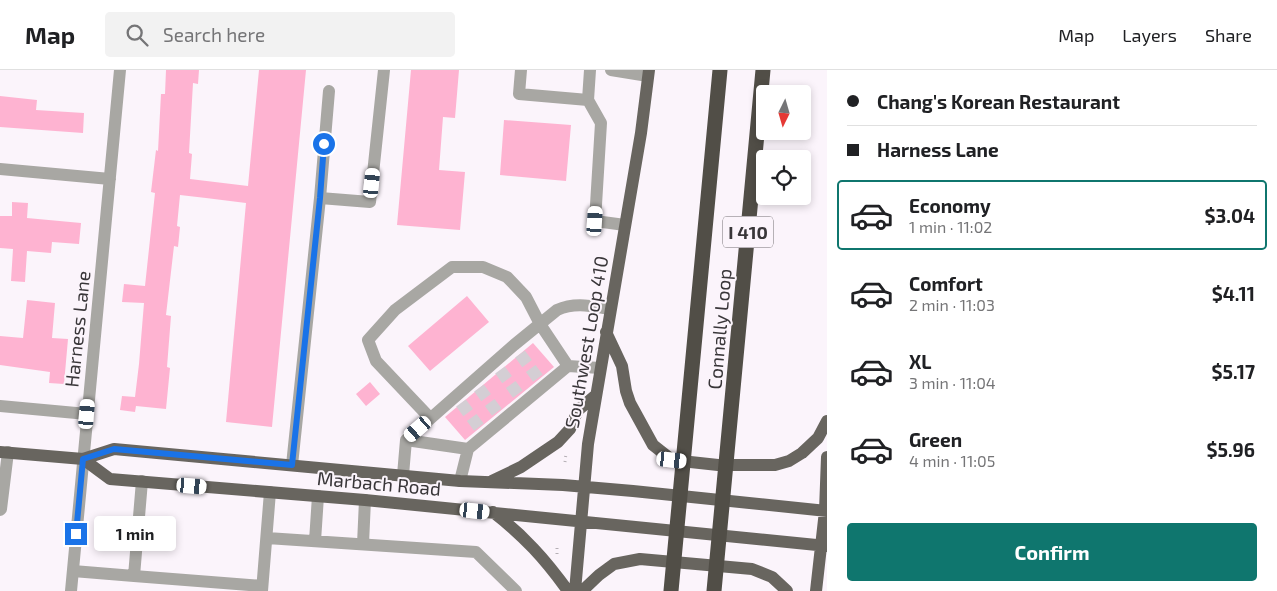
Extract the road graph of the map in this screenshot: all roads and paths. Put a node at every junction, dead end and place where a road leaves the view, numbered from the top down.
1 (120, 70) edge
2 (384, 70) edge
3 (521, 70) edge
4 (590, 70) edge
5 (611, 70) edge
6 (720, 70) edge
7 (763, 70) edge
8 (648, 73) edge
9 (328, 91) dead end
10 (588, 100) junction
11 (0, 169) edge
12 (110, 179) junction
13 (320, 198) junction
14 (625, 225) junction
15 (610, 309) junction
16 (540, 324) junction
17 (606, 332) junction
18 (568, 366) junction
19 (600, 368) junction
20 (595, 396) junction
21 (0, 406) edge
22 (87, 414) junction
23 (430, 418) junction
24 (827, 421) edge
25 (406, 440) junction
26 (468, 449) junction
27 (4, 452) edge
28 (566, 452) dead end
29 (827, 457) edge
30 (83, 459) junction
31 (565, 462) dead end
32 (292, 465) junction
33 (403, 476) junction
34 (142, 481) junction
35 (460, 481) junction
36 (488, 483) junction
37 (584, 486) junction
38 (270, 492) junction
39 (318, 496) junction
40 (366, 500) junction
41 (0, 510) edge
42 (826, 511) edge
43 (493, 512) junction
44 (580, 522) junction
45 (267, 538) junction
46 (315, 541) junction
47 (363, 544) junction
48 (558, 545) dead end
49 (824, 546) edge
50 (564, 554) dead end
51 (73, 571) junction
52 (134, 576) junction
53 (262, 589) edge
54 (71, 591) edge
55 (516, 591) edge
56 (568, 591) edge
57 (574, 591) edge
58 (582, 591) edge
59 (671, 591) edge
60 (714, 591) edge
61 (787, 591) edge
62 (816, 591) edge

1 - 12 street, Harness Lane
2 - 13 street
3 - 10 street
4 - 10 street
5 - 8 street
6 - 59 highway, Connally Loop / I 410
7 - 60 highway, Connally Loop / I 410
8 - 14 main road, Southwest Loop 410
9 - 13 street
10 - 14 street
11 - 12 street
12 - 22 street, Harness Lane
13 - 32 street
14 - 15 main road, Southwest Loop 410
15 - 16 street
15 - 17 main road, Southwest Loop 410
16 - 18 street
16 - 23 street
16 - 23 street
17 - 19 main road, Southwest Loop 410
17 - 24 main road
18 - 19 street
18 - 26 street
19 - 20 main road, Southwest Loop 410
20 - 36 main road
20 - 37 main road, Southwest Loop 410
21 - 22 street
22 - 30 street, Harness Lane
23 - 25 street
25 - 26 street
25 - 33 street
26 - 35 street
27 - 30 main road, Marbach Road
27 - 41 street
28 - 31 path
29 - 42 main road
30 - 32 main road, Marbach Road
30 - 34 main road, Marbach Road
30 - 51 street, Harness Lane
32 - 33 main road, Marbach Road
33 - 35 main road, Marbach Road
34 - 38 main road, Marbach Road
34 - 52 street
35 - 36 main road, Marbach Road
36 - 37 main road, Marbach Road
37 - 42 main road, Marbach Road
37 - 44 main road, Southwest Loop 410
38 - 39 main road, Marbach Road
38 - 45 street
39 - 40 main road, Marbach Road
39 - 46 street
40 - 43 main road, Marbach Road
40 - 47 street
42 - 49 main road
43 - 44 main road, Marbach Road
43 - 56 main road
44 - 49 main road, Marbach Road
44 - 57 main road, Southwest Loop 410
45 - 46 street
45 - 53 street
46 - 47 street
47 - 55 street
48 - 50 path
49 - 62 main road
51 - 52 street
51 - 54 street, Harness Lane
52 - 53 street
58 - 61 main road

